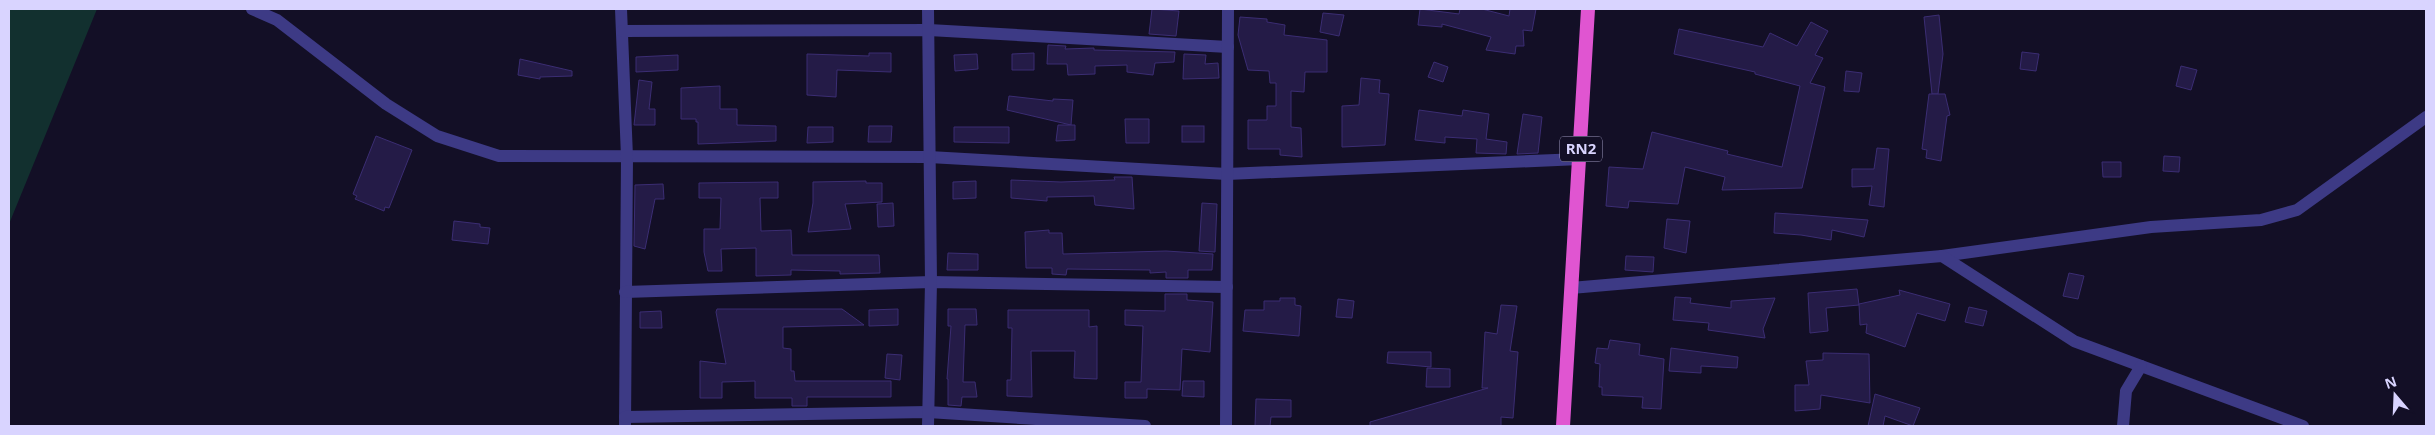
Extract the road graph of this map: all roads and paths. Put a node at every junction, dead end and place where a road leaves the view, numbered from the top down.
1 (252, 9) edge
2 (621, 9) edge
3 (928, 9) edge
4 (1228, 9) edge
5 (1588, 9) edge
6 (929, 30) junction
7 (622, 31) junction
8 (1228, 47) junction
9 (2426, 117) edge
10 (627, 157) junction
11 (929, 157) junction
12 (1580, 159) junction
13 (1227, 174) junction
14 (1942, 256) junction
15 (931, 282) junction
16 (1227, 287) junction
17 (1571, 288) junction
18 (624, 292) junction
19 (2141, 366) junction
20 (928, 412) junction
21 (625, 422) edge
22 (928, 426) edge
23 (1146, 426) edge
24 (1226, 426) edge
25 (1563, 426) edge
26 (2123, 426) edge
27 (2304, 426) edge

1 - 10 street
2 - 7 street
3 - 6 street
4 - 8 street
5 - 12 highway, RN2
6 - 7 street
6 - 8 street
6 - 11 street
7 - 10 street
8 - 13 street
9 - 14 street
10 - 11 street
10 - 18 street
11 - 13 street
11 - 15 street
12 - 13 street
12 - 17 highway, RN2
13 - 16 street
14 - 17 street
14 - 19 street
15 - 16 street
15 - 18 street
15 - 20 street
16 - 24 street
17 - 25 highway, RN2
18 - 21 street
19 - 26 street
19 - 27 street
20 - 21 street
20 - 22 street
20 - 23 street

